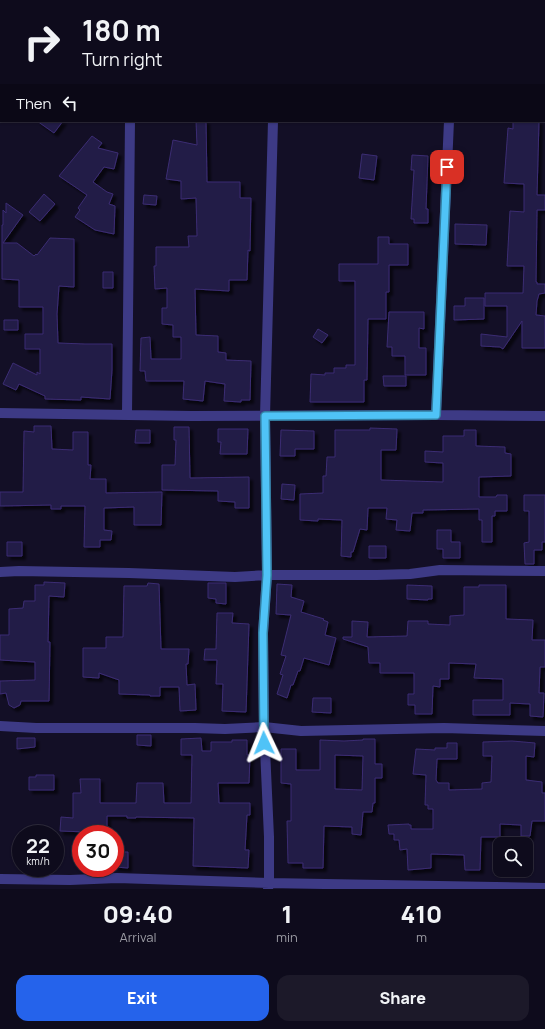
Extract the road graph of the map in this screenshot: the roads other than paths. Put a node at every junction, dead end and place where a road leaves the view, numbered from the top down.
1 (130, 122) edge
2 (273, 122) edge
3 (449, 122) edge
4 (0, 413) edge
5 (127, 414) junction
6 (436, 415) junction
7 (265, 416) junction
8 (545, 416) edge
9 (545, 571) edge
10 (0, 572) edge
11 (267, 575) junction
12 (0, 726) edge
13 (264, 728) junction
14 (545, 731) edge
15 (117, 878) junction
16 (0, 879) edge
17 (268, 886) edge
18 (385, 887) edge
19 (496, 888) edge
20 (545, 888) edge
21 (117, 889) edge

1 - 5 street
2 - 7 street
3 - 6 street
4 - 5 street
5 - 7 street
6 - 7 street
6 - 8 street
7 - 11 street
9 - 11 street
10 - 11 street
11 - 13 street
12 - 13 street
13 - 14 street
13 - 17 street
15 - 16 street
15 - 17 street
15 - 21 street
17 - 18 street
18 - 19 street
19 - 20 street

